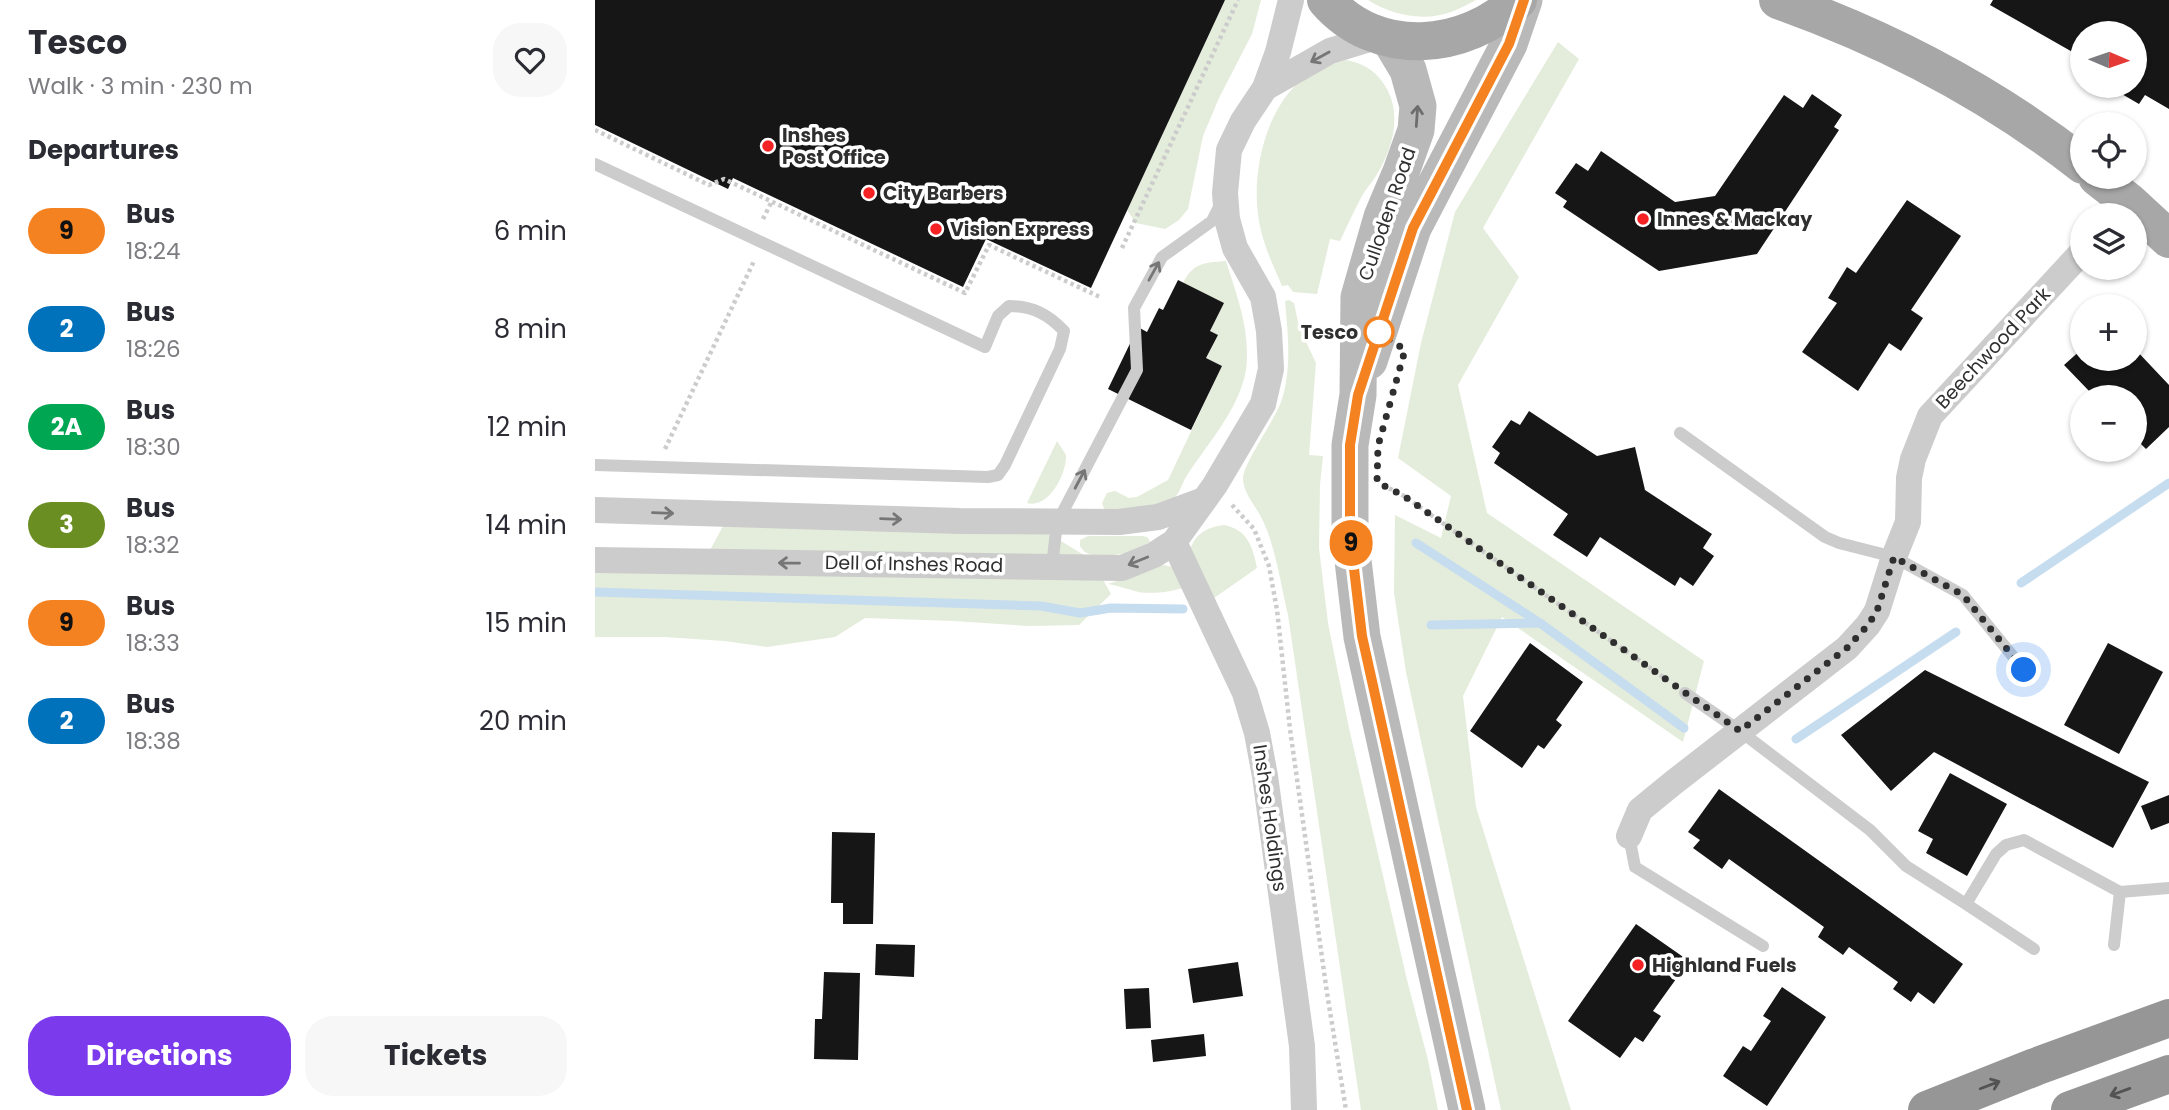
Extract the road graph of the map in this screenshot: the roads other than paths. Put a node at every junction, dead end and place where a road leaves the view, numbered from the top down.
1 (1291, 0) edge
2 (1326, 0) edge
3 (1518, 0) edge
4 (1524, 0) edge
5 (1778, 0) edge
6 (1385, 38) junction
7 (1265, 89) junction
8 (2070, 155) edge
9 (595, 164) edge
10 (2107, 189) edge
11 (1225, 193) junction
12 (2118, 203) edge
13 (2147, 224) edge
14 (2169, 239) edge
15 (2070, 265) edge
16 (1358, 395) junction
17 (1681, 433) dead end
18 (595, 464) edge
19 (1204, 500) junction
20 (595, 510) edge
21 (1057, 523) junction
22 (1174, 542) junction
23 (1894, 557) junction
24 (595, 561) edge
25 (1052, 566) junction
26 (2024, 670) dead end
27 (1685, 693) road end
28 (1740, 731) junction
29 (1629, 836) joint
30 (2169, 888) edge
31 (2120, 892) junction
32 (1966, 904) junction
33 (2114, 945) dead end
34 (1763, 946) dead end
35 (2034, 949) dead end
36 (2169, 1018) edge
37 (2169, 1074) edge
38 (1304, 1110) edge
39 (1467, 1110) edge
40 (1927, 1110) edge
41 (2070, 1110) edge

1 - 7 street, Dell of Inshes Road
2 - 6 main road
3 - 6 main road
4 - 16 main road, Culloden Road
5 - 8 main road
6 -> 7 street, Dell of Inshes Road
16 -> 6 main road, Culloden Road
7 - 11 street, Dell of Inshes Road
9 - 18 lane
10 - 12 main road
11 - 19 street, Dell of Inshes Road
21 -> 11 lane
13 - 14 main road
15 - 23 street, Beechwood Park
16 - 39 main road, Culloden Road
17 - 23 lane
19 - 21 street
19 - 22 street, Dell of Inshes Road
20 -> 21 street
21 - 25 lane
22 -> 25 street, Dell of Inshes Road
22 - 38 street, Inshes Holdings
23 - 26 lane
23 - 28 street, Beechwood Park
25 -> 24 street, Dell of Inshes Road
27 - 28 lane
28 - 29 street, Beechwood Park
28 - 32 lane
29 - 34 lane
30 - 31 lane
31 - 32 lane
31 - 33 lane
32 - 35 lane
40 -> 36 highway
37 -> 41 highway

